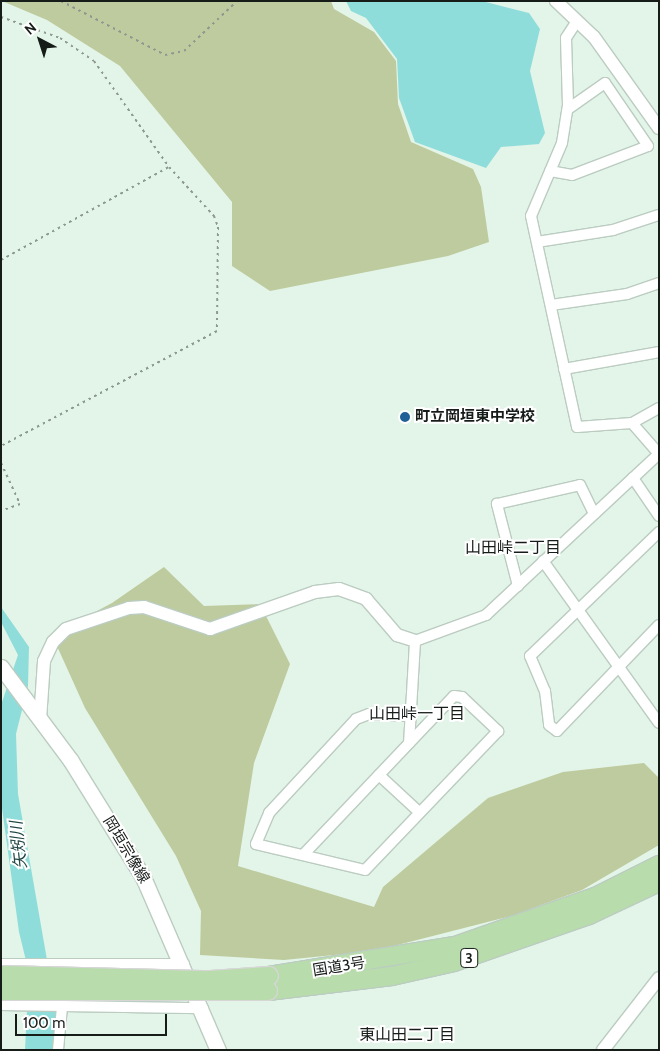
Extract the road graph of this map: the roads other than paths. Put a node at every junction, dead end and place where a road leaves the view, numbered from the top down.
1 (556, 1) edge
2 (577, 21) junction
3 (568, 109) junction
4 (659, 128) edge
5 (550, 171) junction
6 (659, 215) edge
7 (537, 242) junction
8 (659, 283) edge
9 (550, 305) junction
10 (659, 352) edge
11 (564, 370) junction
12 (659, 408) edge
13 (632, 423) junction
14 (659, 454) edge
15 (633, 478) junction
16 (594, 514) junction
17 (659, 516) edge
18 (659, 532) edge
19 (544, 561) junction
20 (518, 586) junction
21 (578, 610) junction
22 (659, 625) edge
23 (415, 641) junction
24 (618, 668) junction
25 (2, 670) edge
26 (408, 716) junction
27 (40, 720) junction
28 (659, 723) edge
29 (409, 743) junction
30 (379, 775) junction
31 (418, 812) junction
32 (303, 855) junction
33 (659, 865) edge
34 (659, 882) edge
35 (1, 964) edge
36 (184, 964) junction
37 (1, 975) edge
38 (659, 978) edge
39 (268, 984) junction
40 (1, 991) edge
41 (1, 1005) edge
42 (62, 1007) junction
43 (203, 1008) junction
44 (58, 1050) edge
45 (218, 1050) edge
46 (603, 1050) edge

1 - 2 street
2 - 3 street
2 - 4 street
3 - 5 street
3 - 5 street
5 - 7 street
6 - 7 street
7 - 9 street
8 - 9 street
9 - 11 street
10 - 11 street
11 - 13 street
12 - 13 street
13 - 14 street
14 - 15 street
15 - 16 street
15 - 17 street
16 - 19 street
16 - 20 street
18 - 21 street
19 - 20 street
19 - 21 street
20 - 23 street
21 - 24 street
21 - 24 street
22 - 24 street
23 - 26 street
23 - 27 street
24 - 28 street
25 - 27 main road, 岡垣宗像線
26 - 29 street
26 - 32 street
27 - 36 main road, 岡垣宗像線
29 - 30 street
29 - 31 street
30 - 31 street
30 - 32 street
31 - 32 street
33 - 39 highway, 国道3号 / 3
34 - 39 highway, 国道3号 / 3
35 - 36 street
36 - 43 main road, 岡垣宗像線
37 - 39 highway, 国道3号 / 3, bridge
38 - 46 street
39 - 40 highway, 国道3号 / 3, bridge
41 - 42 street
42 - 43 street
42 - 44 street
43 - 45 main road, 岡垣宗像線

